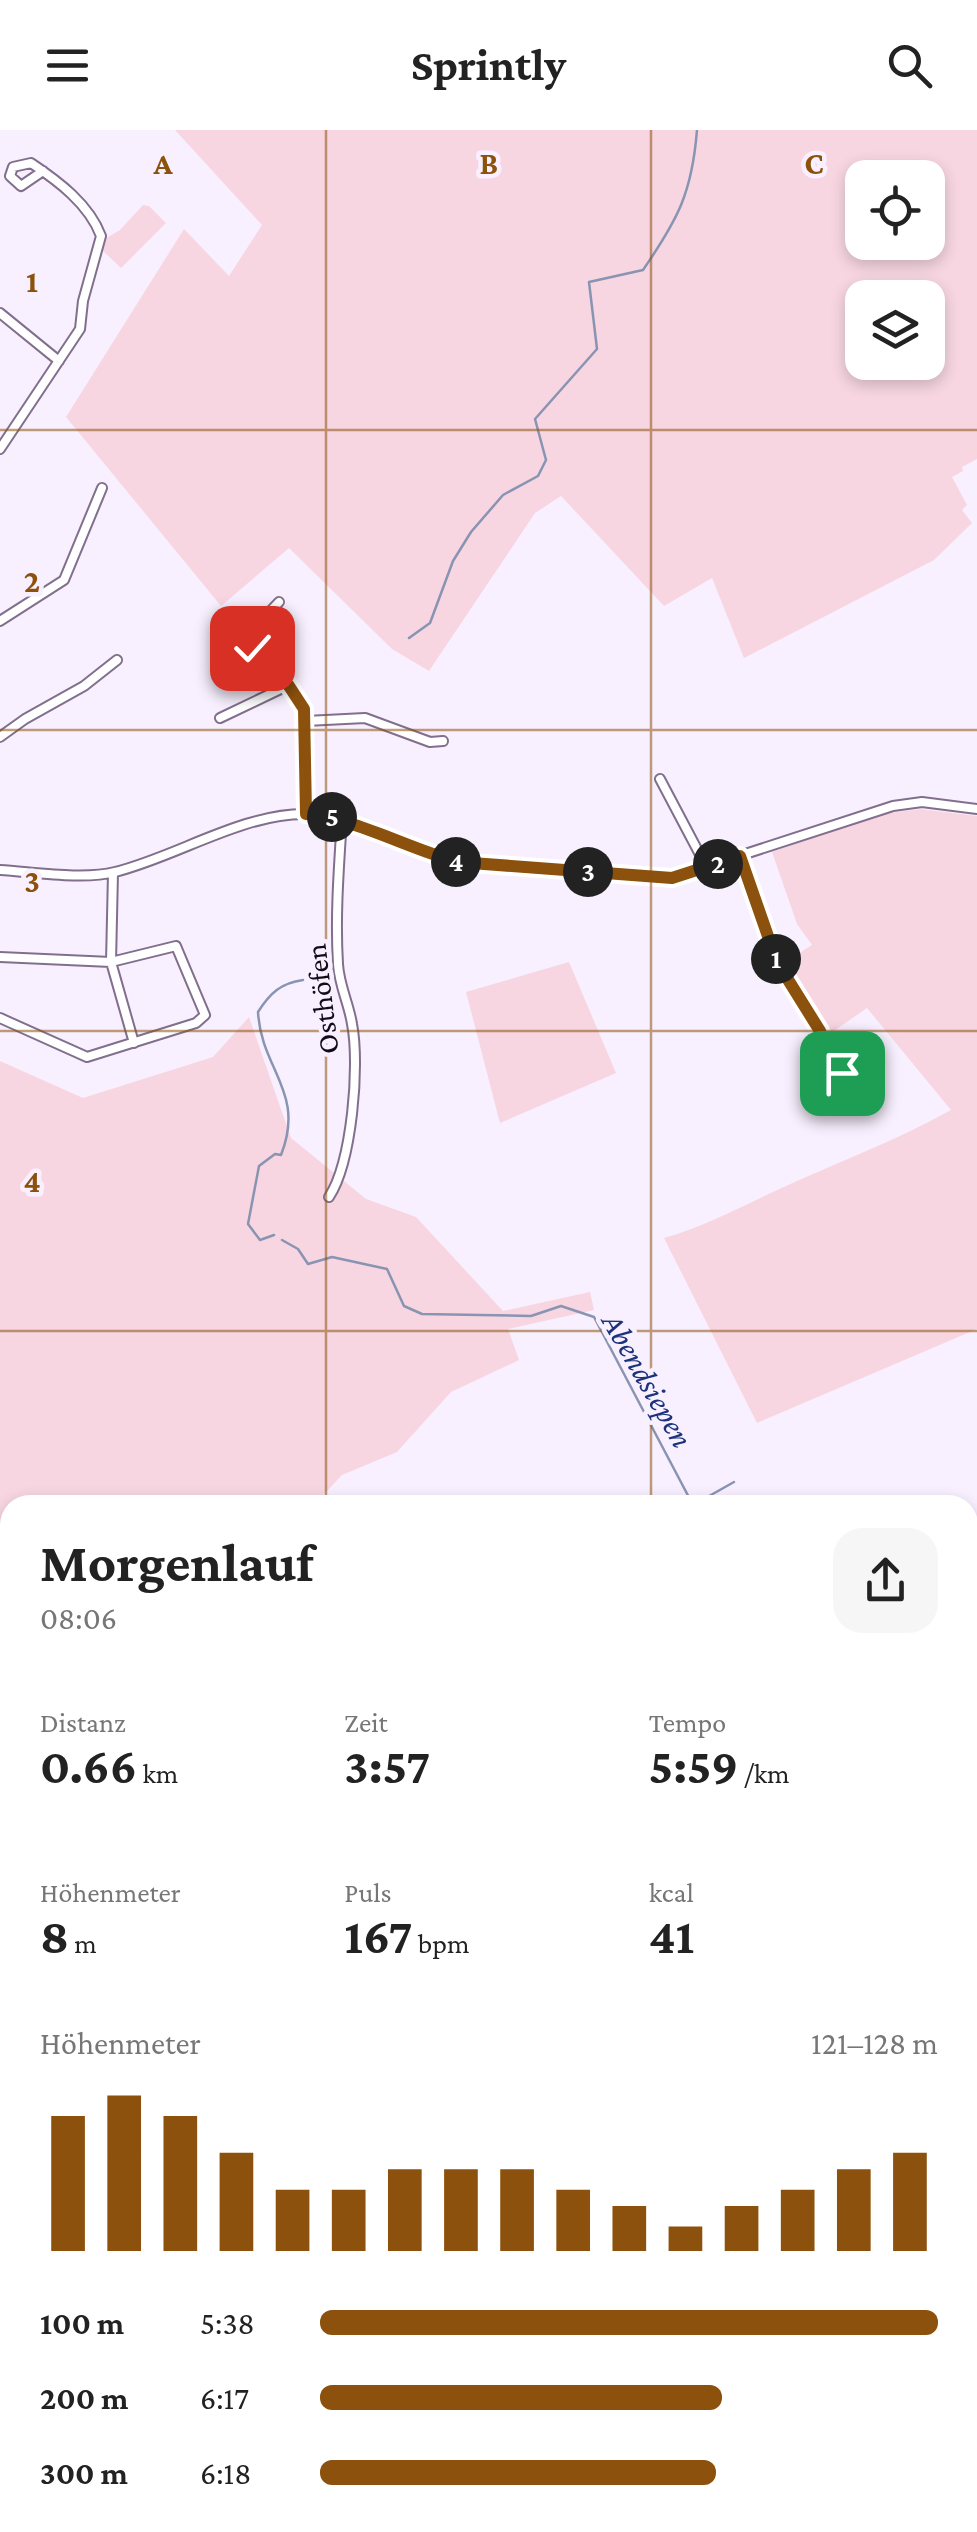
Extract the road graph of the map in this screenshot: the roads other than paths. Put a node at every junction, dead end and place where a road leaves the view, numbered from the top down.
1 (43, 171) dead end
2 (0, 313) edge
3 (59, 361) junction
4 (0, 449) edge
5 (102, 488) dead end
6 (279, 602) dead end
7 (0, 622) edge
8 (118, 660) dead end
9 (289, 686) junction
10 (220, 718) dead end
11 (306, 722) junction
12 (0, 738) edge
13 (443, 741) dead end
14 (660, 779) dead end
15 (977, 810) edge
16 (306, 814) junction
17 (342, 818) junction
18 (740, 856) junction
19 (707, 868) junction
20 (0, 870) edge
21 (113, 873) junction
22 (0, 958) edge
23 (111, 962) junction
24 (0, 1018) edge
25 (134, 1042) junction
26 (842, 1073) dead end
27 (330, 1198) dead end

1 - 3 street
2 - 3 street
3 - 4 street
5 - 7 street
6 - 9 street
8 - 12 street
9 - 10 street
9 - 11 street
11 - 13 street
11 - 16 street
14 - 19 street
15 - 18 street
16 - 17 street
16 - 21 street
17 - 19 street
17 - 27 street, Osthöfen
18 - 19 street
18 - 26 street
20 - 21 street
21 - 23 street
22 - 23 street
23 - 25 street
23 - 25 street
24 - 25 street

